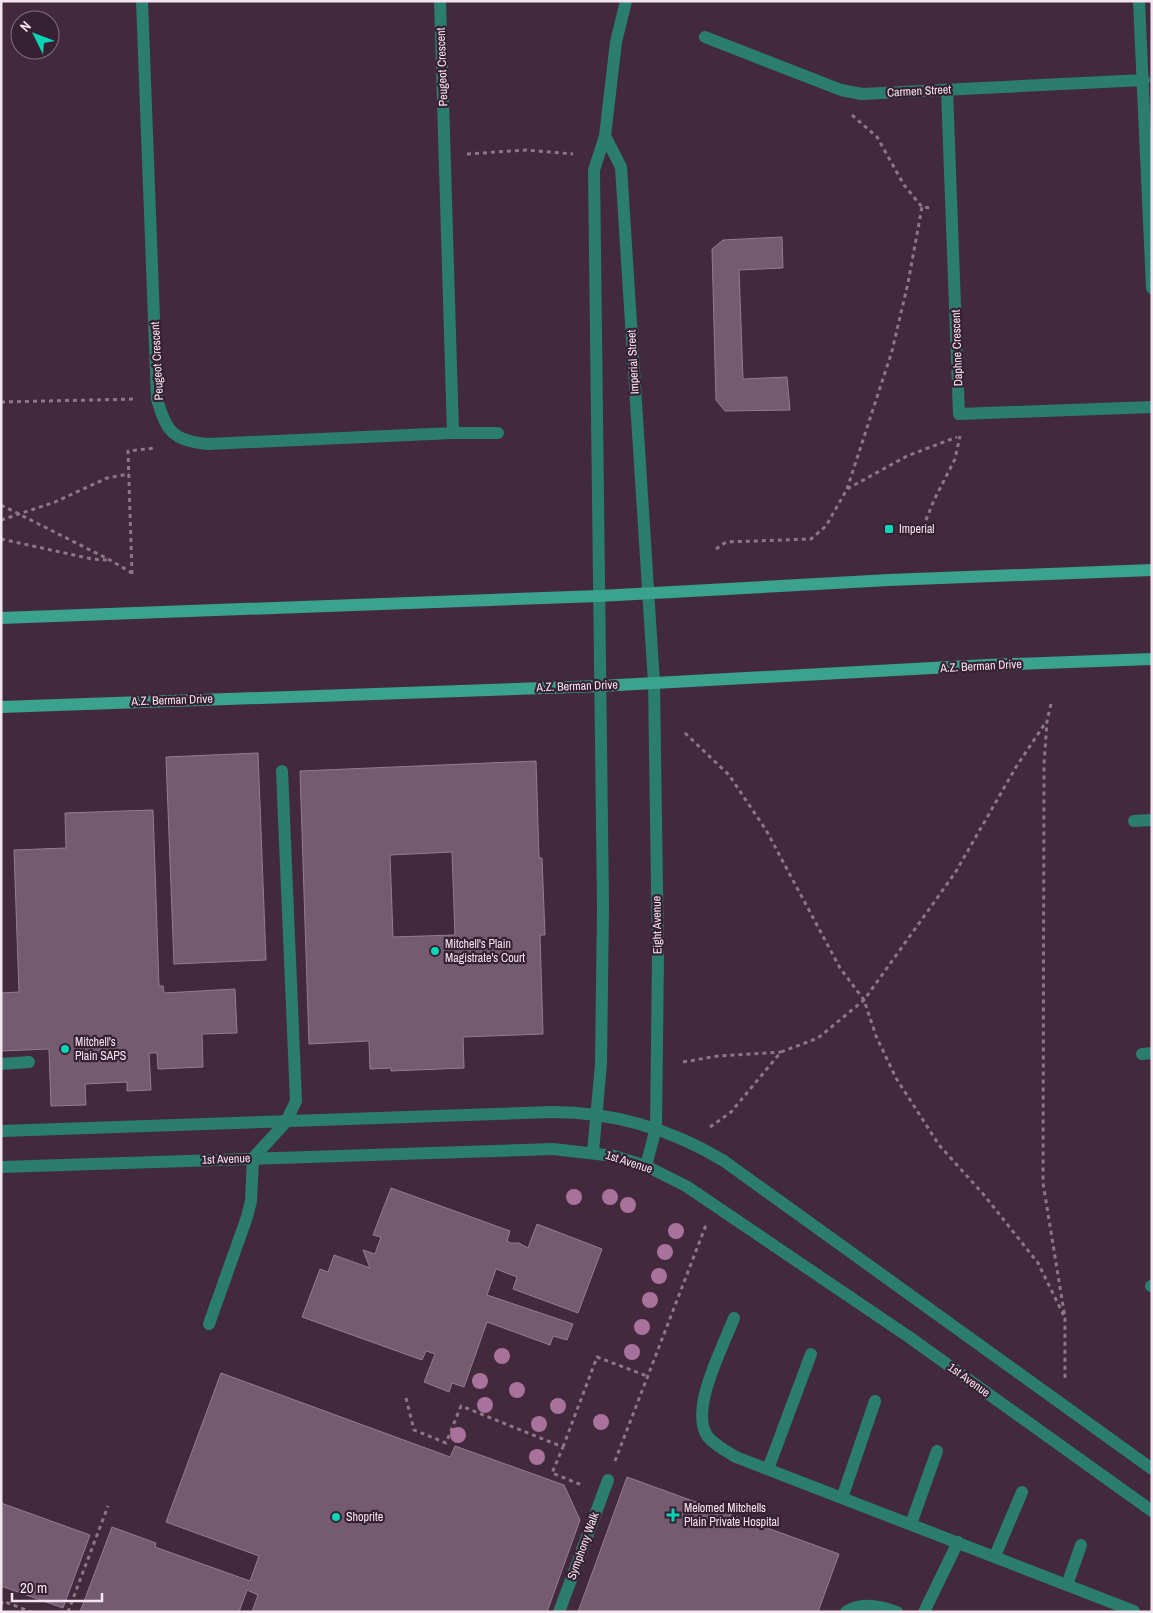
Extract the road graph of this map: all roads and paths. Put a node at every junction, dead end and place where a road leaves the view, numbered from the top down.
1 (142, 1) edge
2 (440, 1) edge
3 (626, 1) edge
4 (1139, 1) edge
5 (705, 37) dead end
6 (1144, 80) junction
7 (947, 90) junction
8 (844, 111) dead end
9 (605, 136) junction
10 (460, 154) dead end
11 (573, 154) dead end
12 (922, 207) junction
13 (951, 209) junction
14 (1152, 288) edge
15 (157, 399) junction
16 (1, 402) edge
17 (1152, 406) edge
18 (960, 414) junction
19 (453, 433) junction
20 (498, 433) dead end
21 (960, 436) junction
22 (155, 448) dead end
23 (128, 474) junction
24 (847, 489) junction
25 (1, 505) edge
26 (19, 514) junction
27 (1, 520) edge
28 (920, 535) dead end
29 (1, 539) edge
30 (716, 549) dead end
31 (110, 560) junction
32 (1152, 570) edge
33 (647, 593) junction
34 (599, 596) junction
35 (1, 618) edge
36 (1152, 659) edge
37 (654, 683) junction
38 (600, 686) junction
39 (1051, 704) dead end
40 (1, 707) edge
41 (1047, 721) junction
42 (685, 733) dead end
43 (282, 771) dead end
44 (1152, 820) edge
45 (1134, 821) dead end
46 (864, 1000) junction
47 (781, 1052) junction
48 (29, 1062) dead end
49 (683, 1062) dead end
50 (1, 1064) edge
51 (597, 1115) junction
52 (286, 1122) junction
53 (656, 1128) junction
54 (709, 1128) dead end
55 (1, 1131) edge
56 (592, 1152) junction
57 (254, 1158) junction
58 (646, 1166) junction
59 (1, 1167) edge
60 (706, 1225) dead end
61 (734, 1318) dead end
62 (1065, 1318) junction
63 (209, 1324) dead end
64 (811, 1354) dead end
65 (647, 1376) junction
66 (1065, 1382) dead end
67 (406, 1398) dead end
68 (875, 1401) dead end
69 (563, 1447) junction
70 (937, 1452) dead end
71 (768, 1469) junction
72 (1152, 1469) edge
73 (608, 1480) joint
74 (1022, 1492) dead end
75 (603, 1493) junction
76 (842, 1498) junction
77 (108, 1506) dead end
78 (1152, 1511) edge
79 (911, 1524) junction
80 (958, 1542) junction
81 (1081, 1545) dead end
82 (995, 1556) junction
83 (1067, 1585) junction
84 (1, 1605) edge
85 (1134, 1611) edge
86 (31, 1612) edge
87 (68, 1612) edge
88 (559, 1612) edge
89 (846, 1612) edge
90 (897, 1612) edge
91 (924, 1612) edge

1 - 15 street, Peugeot Crescent
2 - 19 street, Peugeot Crescent
3 - 9 street
4 - 6 street
5 - 7 street, Carmen Street
6 - 7 street, Carmen Street
6 - 14 street
7 - 13 street, Daphne Crescent
8 - 12 path
9 - 33 street, Imperial Street
9 - 34 street
10 - 11 path
12 - 13 path
12 - 24 path
13 - 18 street, Daphne Crescent
15 - 16 path
15 - 19 street, Peugeot Crescent
17 - 18 street
18 - 21 path
19 - 20 street, Peugeot Crescent
21 - 24 path
21 - 28 path
22 - 23 path
23 - 26 path
23 - 31 path
24 - 30 path
25 - 26 path
26 - 27 path
26 - 31 path
29 - 31 path
32 - 33 main road
33 - 34 main road
33 - 37 street, Imperial Street
34 - 35 main road
34 - 38 street
36 - 37 main road, A.Z. Berman Drive
37 - 38 main road, A.Z. Berman Drive
37 - 53 street, Eight Avenue
38 - 40 main road, A.Z. Berman Drive
38 - 51 street
39 - 41 path
41 - 46 path
41 - 62 path
42 - 46 path
43 - 52 street
44 - 45 street
46 - 47 path
46 - 62 path
47 - 49 path
47 - 54 path
48 - 50 street
51 - 52 street
51 - 53 street
51 - 56 street
52 - 55 street
52 - 57 street
53 - 58 street, Eight Avenue
53 - 72 street
56 - 57 street, 1st Avenue
56 - 58 street, 1st Avenue
57 - 59 street, 1st Avenue
57 - 63 street
58 - 78 street, 1st Avenue
60 - 65 path
61 - 71 street
62 - 66 path
64 - 71 street
65 - 69 path
65 - 73 path
67 - 69 path
68 - 76 street
69 - 75 path
70 - 79 street
71 - 76 street
73 - 75 street, Symphony Walk
74 - 82 street
75 - 88 street, Symphony Walk
76 - 79 street
77 - 87 path
79 - 80 street
80 - 82 street
80 - 91 street
81 - 83 street
82 - 83 street
83 - 85 street
84 - 86 path
89 - 90 street

